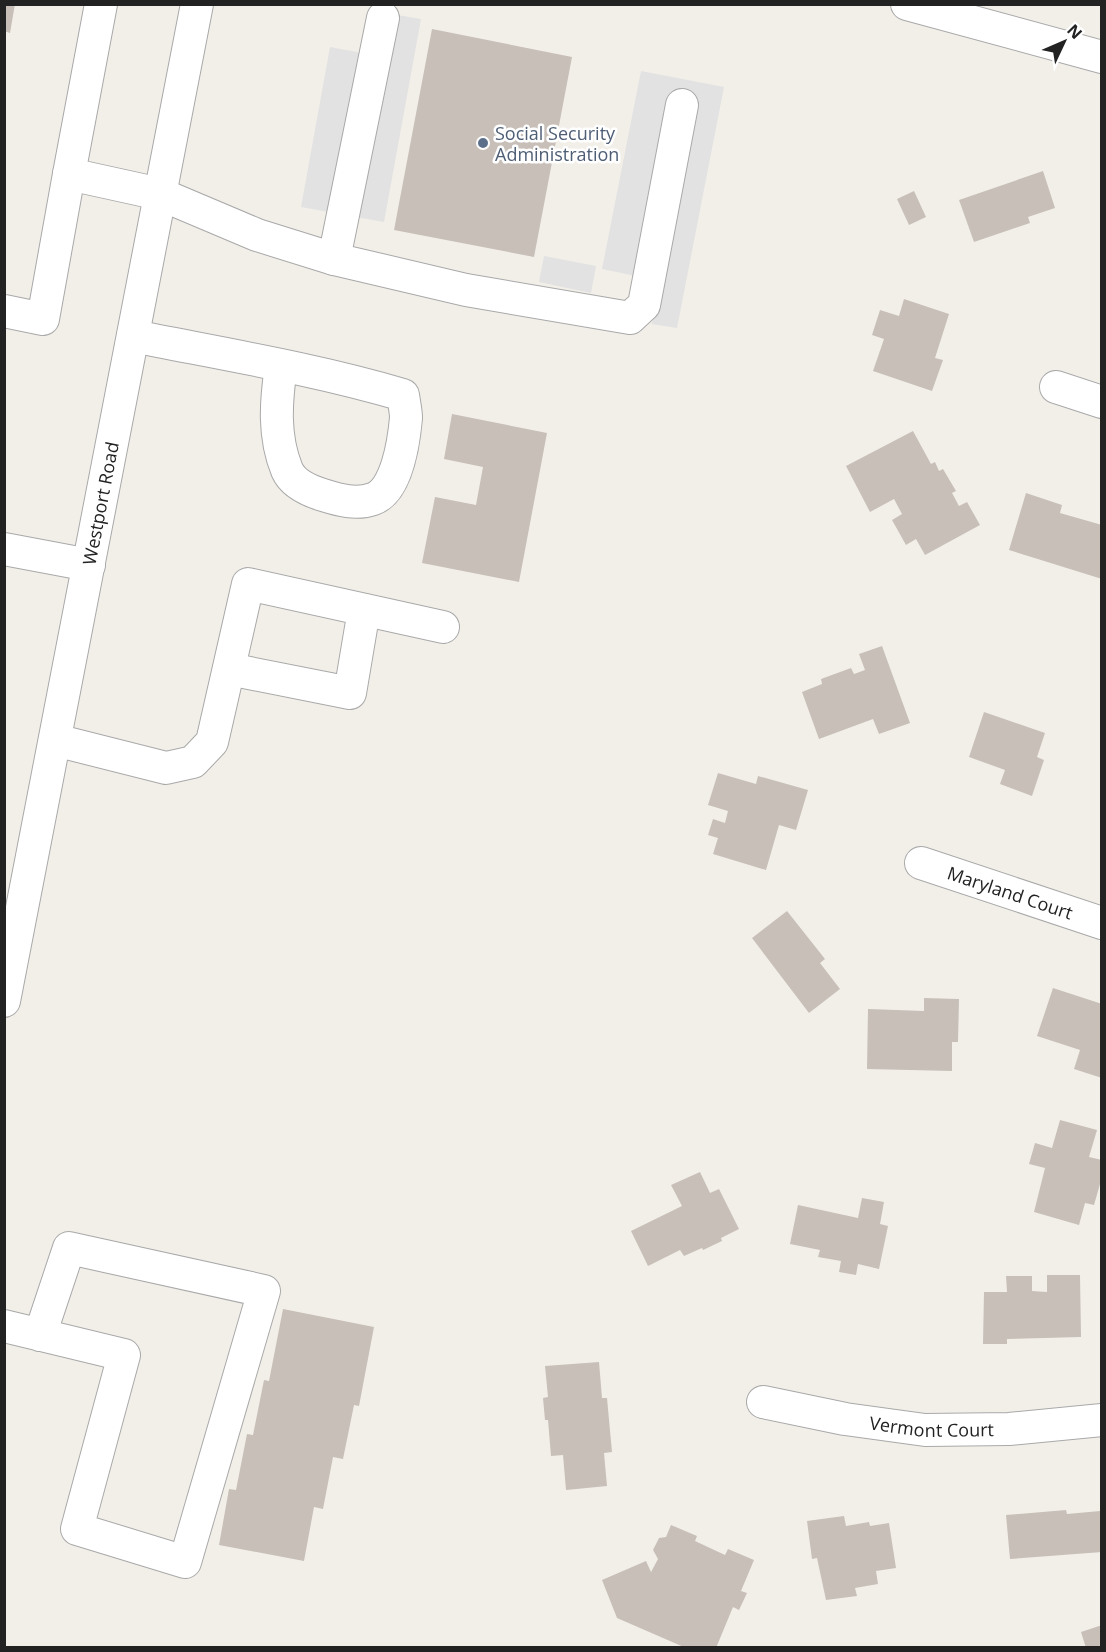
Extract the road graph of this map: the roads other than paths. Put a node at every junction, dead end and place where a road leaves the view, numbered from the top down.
1 (101, 4) edge
2 (197, 4) edge
3 (907, 4) edge
4 (383, 18) dead end
5 (1101, 57) edge
6 (682, 105) dead end
7 (69, 174) junction
8 (160, 194) junction
9 (334, 259) junction
10 (4, 311) edge
11 (133, 336) junction
12 (281, 366) junction
13 (1056, 387) dead end
14 (1101, 402) edge
15 (4, 549) edge
16 (89, 565) junction
17 (364, 610) junction
18 (444, 627) dead end
19 (229, 669) junction
20 (55, 740) junction
21 (18, 861) edge
22 (921, 863) dead end
23 (1101, 923) edge
24 (4, 1001) edge
25 (4, 1326) edge
26 (40, 1335) junction
27 (763, 1402) dead end
28 (1101, 1419) edge

1 - 7 street
2 - 8 street, Westport Road
3 - 5 street
4 - 9 street
6 - 9 street
7 - 8 street
7 - 10 street
8 - 9 street
8 - 11 street, Westport Road
11 - 12 street
11 - 16 street, Westport Road
12 - 12 street
13 - 14 street
15 - 16 street
16 - 20 street, Westport Road
17 - 18 street
17 - 19 street
17 - 19 street
19 - 20 street
20 - 21 street, Westport Road
21 - 24 street, Westport Road
22 - 23 street, Maryland Court
25 - 26 street
26 - 26 street
27 - 28 street, Vermont Court

